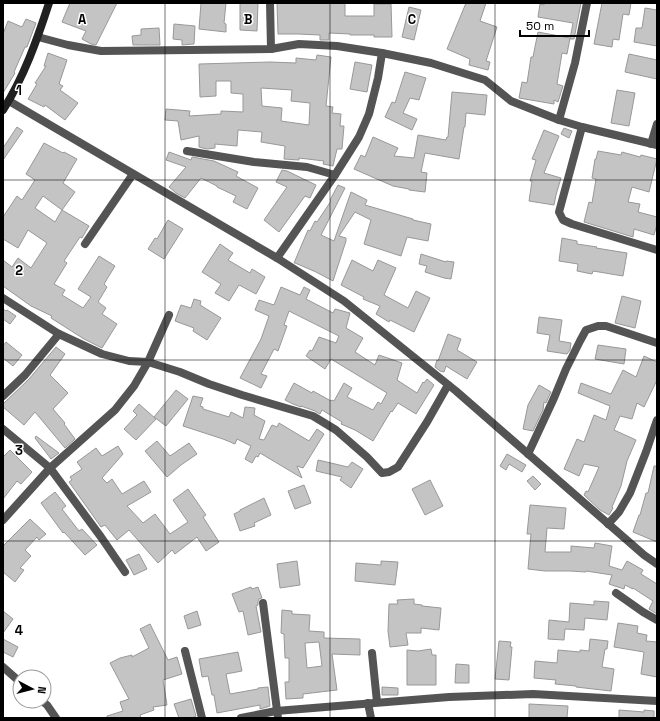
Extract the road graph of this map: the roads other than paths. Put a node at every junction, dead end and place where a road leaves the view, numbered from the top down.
1 (50, 3) edge
2 (270, 3) edge
3 (587, 3) edge
4 (38, 38) junction
5 (271, 49) junction
6 (382, 53) junction
7 (9, 101) junction
8 (3, 110) edge
9 (558, 120) junction
10 (657, 124) edge
11 (582, 127) junction
12 (654, 145) edge
13 (187, 151) dead end
14 (133, 174) junction
15 (335, 175) junction
16 (85, 244) dead end
17 (657, 250) edge
18 (277, 258) junction
19 (3, 298) edge
20 (169, 315) dead end
21 (59, 334) junction
22 (657, 343) edge
23 (148, 362) junction
24 (448, 385) junction
25 (3, 396) edge
26 (657, 420) edge
27 (3, 429) edge
28 (528, 454) junction
29 (50, 468) junction
30 (3, 520) edge
31 (608, 524) junction
32 (657, 564) edge
33 (125, 572) dead end
34 (616, 593) dead end
35 (263, 603) dead end
36 (657, 620) edge
37 (185, 650) dead end
38 (372, 653) dead end
39 (3, 667) edge
40 (12, 675) edge
41 (657, 701) edge
42 (377, 702) junction
43 (368, 703) junction
44 (50, 709) edge
45 (277, 715) edge
46 (56, 718) edge
47 (202, 718) edge
48 (241, 718) edge
49 (371, 718) edge

1 - 4 street
2 - 5 street
3 - 9 street
4 - 5 street
4 - 7 street
5 - 6 street
6 - 9 street
6 - 15 street
7 - 8 street
7 - 14 street
9 - 11 street
10 - 12 street
11 - 12 street
11 - 17 street
13 - 15 street
14 - 16 street
14 - 18 street
15 - 18 street
18 - 24 street
19 - 21 street
20 - 23 street
21 - 23 street
21 - 25 street
22 - 28 street
23 - 24 street
23 - 29 street
24 - 28 street
26 - 31 street
27 - 29 street
28 - 31 street
29 - 30 street
29 - 33 street
31 - 32 street
34 - 36 street
35 - 45 street
37 - 47 street
38 - 42 street
39 - 40 street
41 - 42 street
42 - 43 street
43 - 45 street
43 - 49 street
44 - 46 street
45 - 48 street

